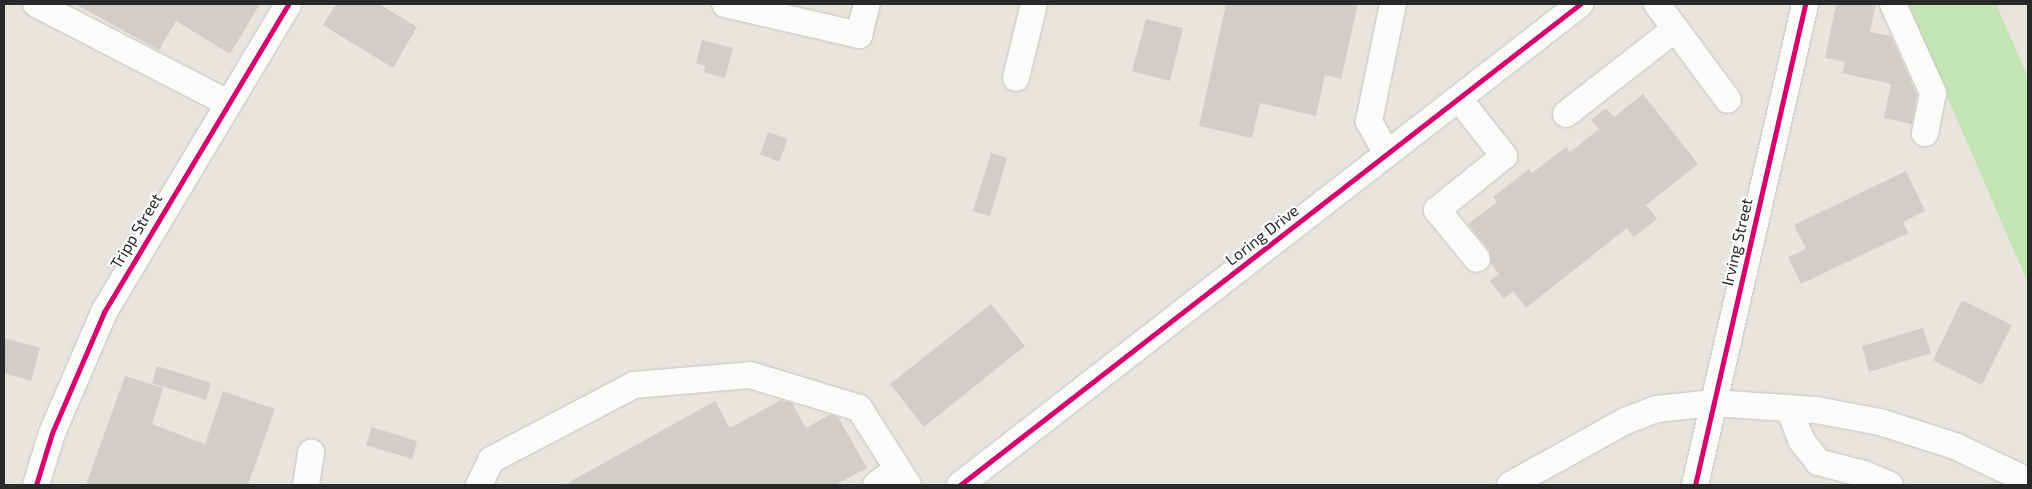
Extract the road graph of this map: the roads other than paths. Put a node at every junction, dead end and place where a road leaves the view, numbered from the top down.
1 (36, 4) edge
2 (288, 4) edge
3 (726, 4) edge
4 (867, 4) edge
5 (1034, 4) edge
6 (1393, 4) edge
7 (1580, 4) edge
8 (1657, 4) edge
9 (1804, 4) edge
10 (1893, 4) edge
11 (1675, 28) junction
12 (1016, 78) dead end
13 (1459, 99) junction
14 (1728, 100) dead end
15 (228, 104) junction
16 (1566, 114) dead end
17 (1925, 133) dead end
18 (1387, 154) junction
19 (1477, 259) dead end
20 (1713, 403) junction
21 (1789, 408) junction
22 (312, 452) dead end
23 (2018, 476) dead end
24 (903, 477) edge
25 (36, 485) edge
26 (306, 485) edge
27 (479, 485) edge
28 (876, 485) edge
29 (960, 485) edge
30 (1510, 485) edge
31 (1695, 485) edge
32 (1890, 485) edge

1 - 15 street
2 - 15 street, Tripp Street
3 - 4 street
5 - 12 street
6 - 18 street
7 - 13 street, Loring Drive
8 - 11 street
9 - 20 street, Irving Street
10 - 17 street
11 - 14 street
11 - 16 street
13 - 18 street, Loring Drive
13 - 19 street
15 - 25 street, Tripp Street
18 - 29 street, Loring Drive
20 - 21 street
20 - 30 street
20 - 31 street, Irving Street
21 - 23 street
21 - 32 street
22 - 26 street
24 - 27 street
24 - 28 street

